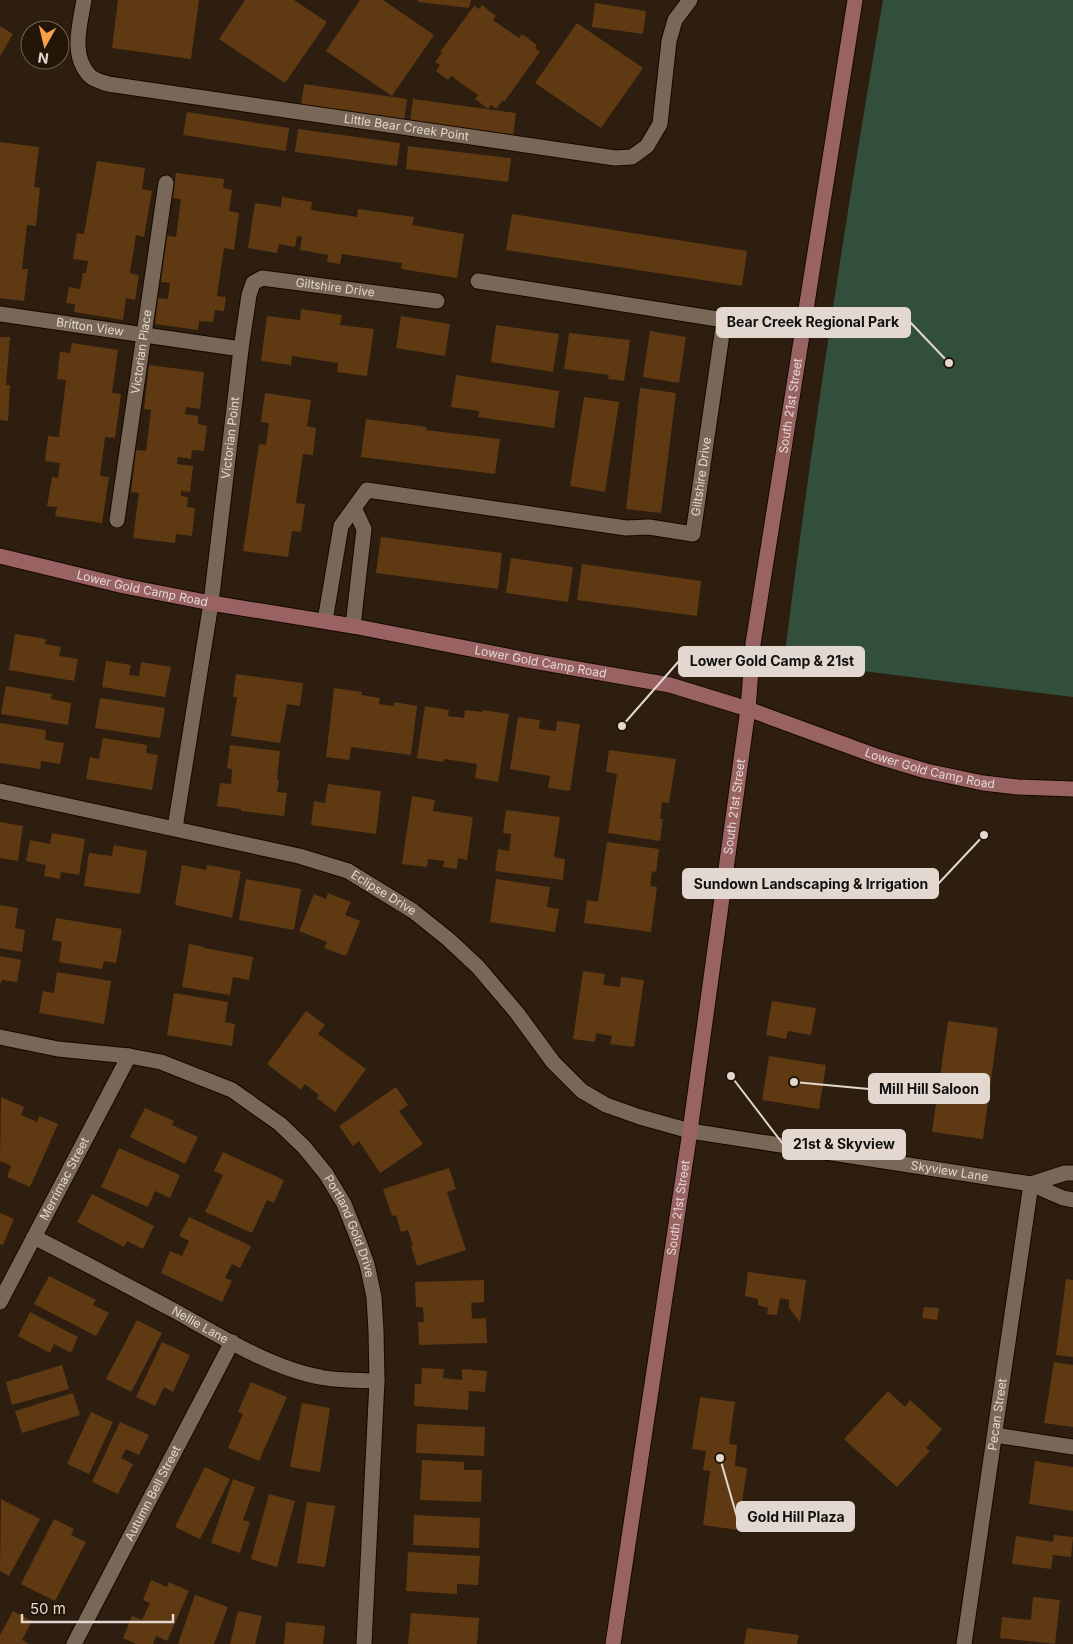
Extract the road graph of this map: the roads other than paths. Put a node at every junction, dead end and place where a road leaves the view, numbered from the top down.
1 (84, 0) edge
2 (690, 0) edge
3 (854, 0) edge
4 (166, 183) dead end
5 (262, 278) joint
6 (478, 281) dead end
7 (437, 301) dead end
8 (0, 314) edge
9 (144, 335) junction
10 (241, 349) junction
11 (354, 508) junction
12 (117, 520) dead end
13 (0, 556) edge
14 (210, 603) junction
15 (325, 622) junction
16 (353, 626) junction
17 (748, 709) junction
18 (1073, 789) edge
19 (0, 791) edge
20 (175, 828) junction
21 (0, 1037) edge
22 (129, 1056) junction
23 (690, 1131) junction
24 (1073, 1173) edge
25 (1031, 1184) junction
26 (1073, 1200) edge
27 (34, 1237) junction
28 (0, 1302) edge
29 (232, 1342) junction
30 (377, 1381) junction
31 (995, 1435) junction
32 (1073, 1447) edge
33 (74, 1644) edge
34 (364, 1644) edge
35 (613, 1644) edge
36 (964, 1644) edge

1 - 2 street, Little Bear Creek Point
3 - 17 main road, South 21st Street
4 - 9 street, Victorian Place
5 - 7 street, Giltshire Drive
5 - 10 street, Victorian Point
6 - 11 street, Giltshire Drive
8 - 9 street, Britton View
9 - 10 street, Britton View
9 - 12 street, Victorian Place
10 - 14 street, Victorian Point
11 - 15 street, Giltshire Drive
11 - 16 street
13 - 14 main road, Lower Gold Camp Road
14 - 15 main road, Lower Gold Camp Road
14 - 20 street, Victorian Point
15 - 16 main road, Lower Gold Camp Road
16 - 17 main road, Lower Gold Camp Road
17 - 18 main road, Lower Gold Camp Road
17 - 23 main road, South 21st Street
19 - 20 street, Eclipse Drive
20 - 23 street, Eclipse Drive
21 - 22 street, Portland Gold Drive
22 - 27 street, Merrimac Street
22 - 30 street, Portland Gold Drive
23 - 25 street, Skyview Lane
23 - 35 main road, South 21st Street
24 - 25 street, Skyview Lane
25 - 26 street, Skyview Lane
25 - 31 street, Pecan Street
27 - 28 street, Merrimac Street
27 - 29 street, Nellie Lane
29 - 30 street, Nellie Lane
29 - 33 street, Autumn Bell Street
30 - 34 street, Portland Gold Drive
31 - 32 street
31 - 36 street, Pecan Street

